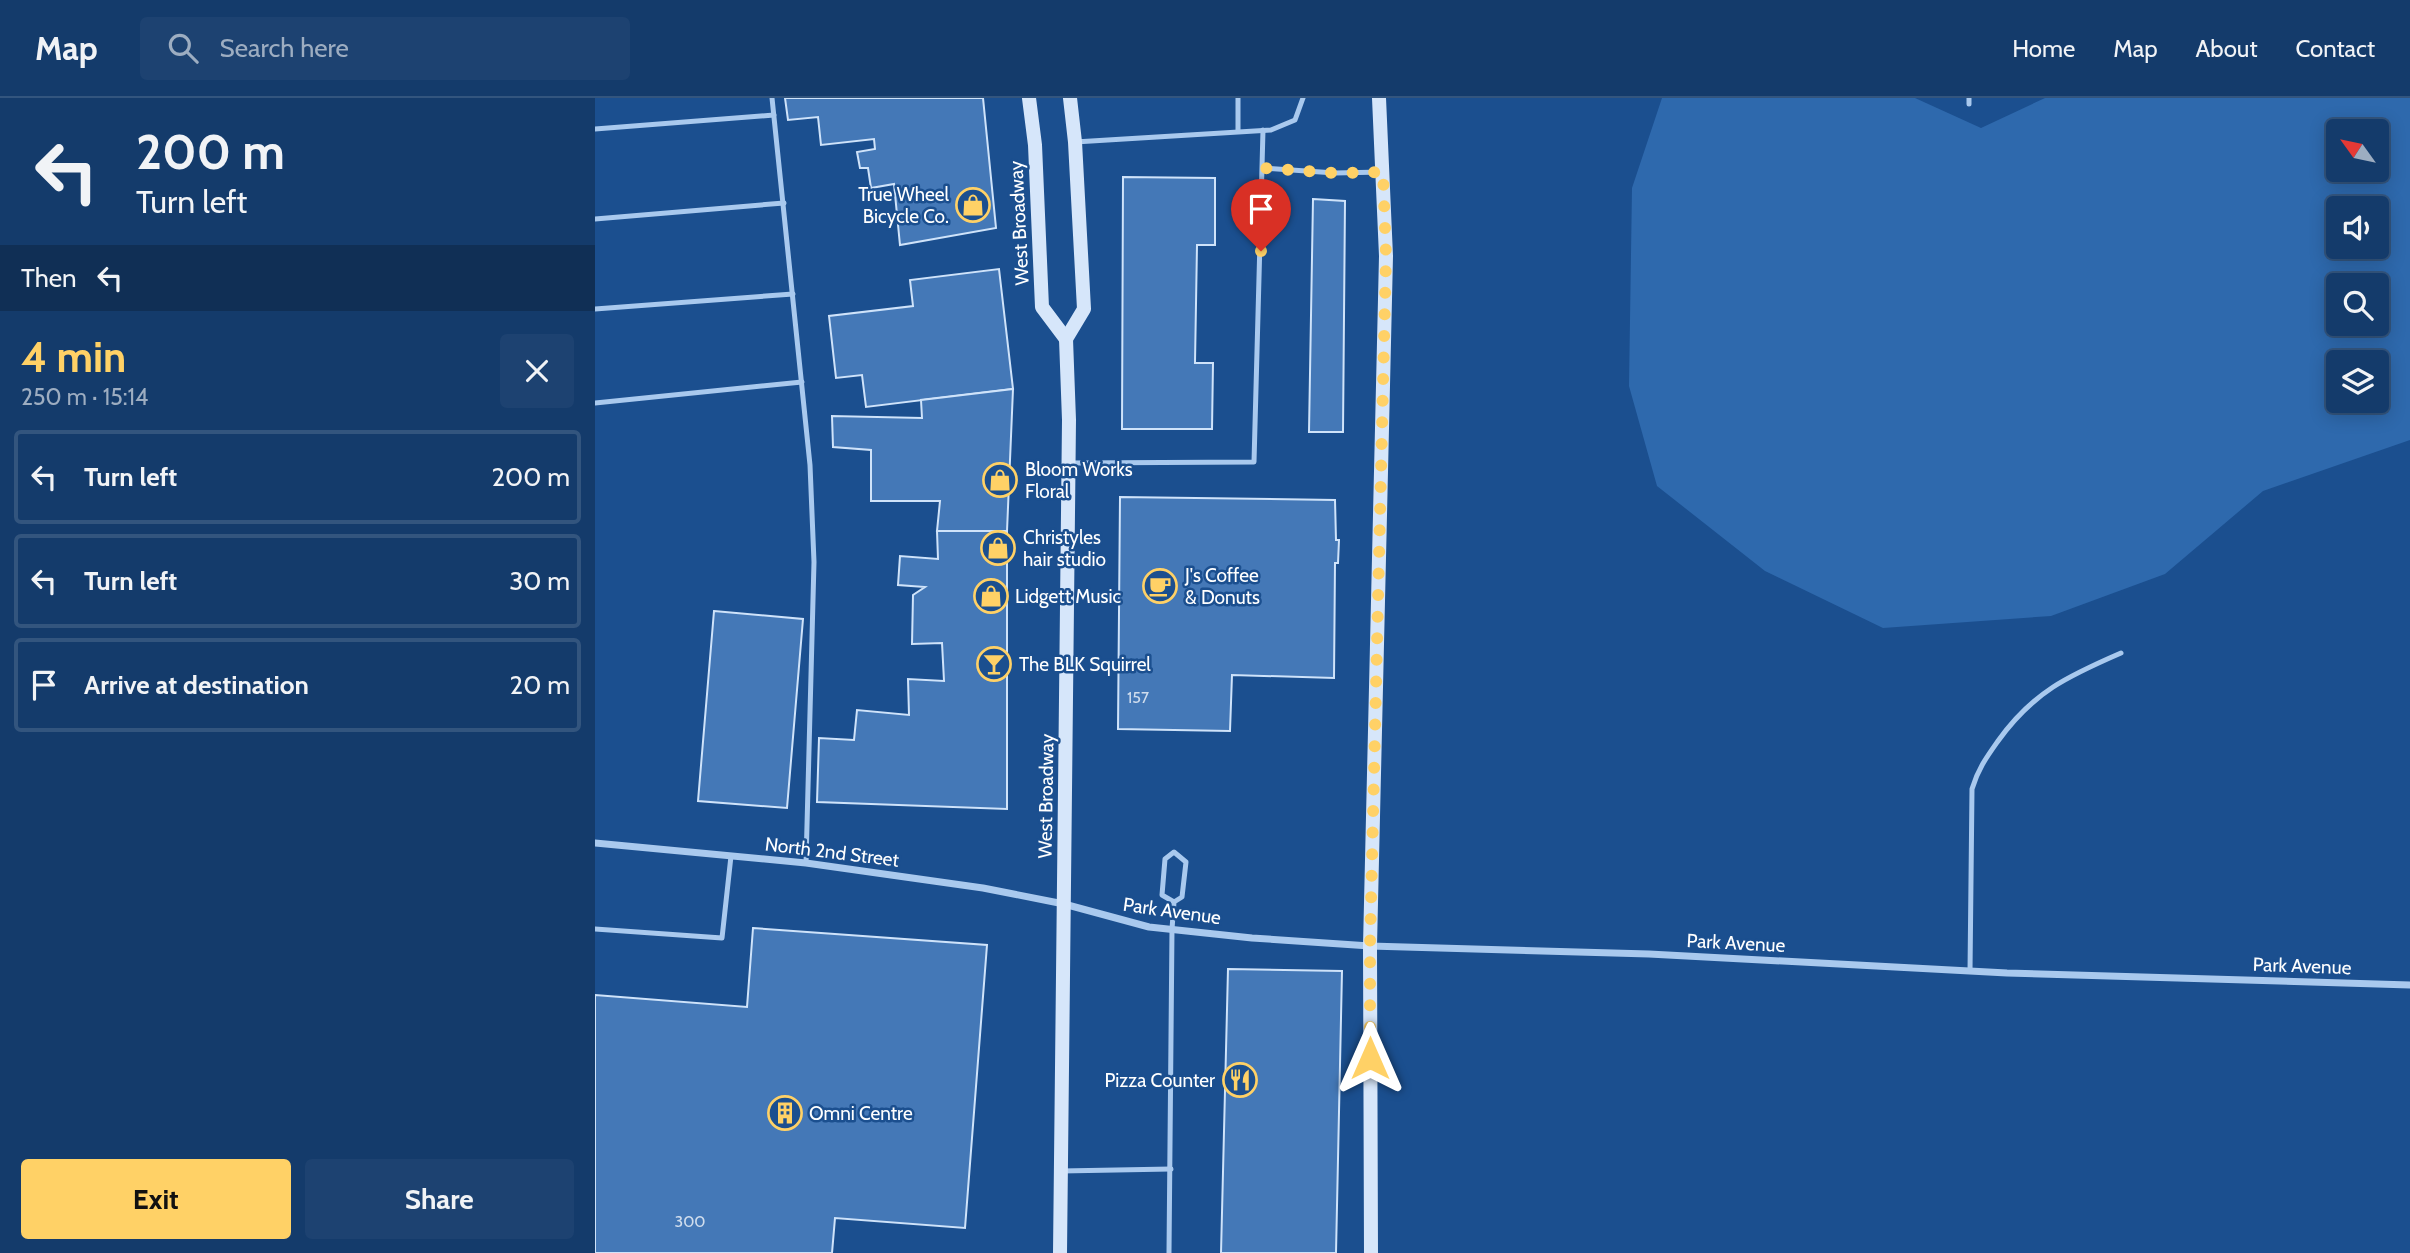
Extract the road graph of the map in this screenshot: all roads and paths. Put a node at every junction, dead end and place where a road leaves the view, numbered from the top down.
1 (772, 98) edge
2 (1029, 98) edge
3 (1070, 98) edge
4 (1238, 98) edge
5 (1303, 98) edge
6 (1379, 98) edge
7 (774, 115) junction
8 (595, 129) edge
9 (1263, 130) junction
10 (1238, 131) junction
11 (1075, 142) junction
12 (1263, 168) junction
13 (1383, 172) junction
14 (783, 203) junction
15 (595, 219) edge
16 (793, 294) junction
17 (595, 309) edge
18 (1066, 340) junction
19 (802, 382) junction
20 (595, 403) edge
21 (1068, 463) junction
22 (2122, 653) dead end
23 (595, 842) edge
24 (731, 856) junction
25 (806, 863) junction
26 (1174, 902) junction
27 (1064, 904) junction
28 (595, 929) edge
29 (1172, 929) junction
30 (1370, 946) junction
31 (1970, 971) junction
32 (2410, 985) edge
33 (1171, 1169) junction
34 (1061, 1171) junction
35 (1060, 1253) edge
36 (1169, 1253) edge
37 (1371, 1253) edge

1 - 7 lane
2 - 18 main road, West Broadway
3 - 11 main road
4 - 10 lane
5 - 9 lane
6 - 13 main road
7 - 8 lane
7 - 14 lane
9 - 10 lane
9 - 12 lane
10 - 11 lane
11 - 18 main road
12 - 13 lane
12 - 21 lane
13 - 30 main road
14 - 15 lane
14 - 16 lane
16 - 17 lane
16 - 19 lane
18 - 21 main road, West Broadway
19 - 20 lane
19 - 25 lane
21 - 27 main road, West Broadway
22 - 31 lane
23 - 24 street, North 2nd Street
24 - 25 street, North 2nd Street
24 - 28 lane
25 - 27 street, North 2nd Street
26 - 26 lane
26 - 29 lane
27 - 29 street, Park Avenue
27 - 34 main road, West Broadway
29 - 30 street, Park Avenue
29 - 33 lane
30 - 31 street, Park Avenue
30 - 37 main road
31 - 32 street, Park Avenue
33 - 34 lane
33 - 36 lane
34 - 35 main road, West Broadway

